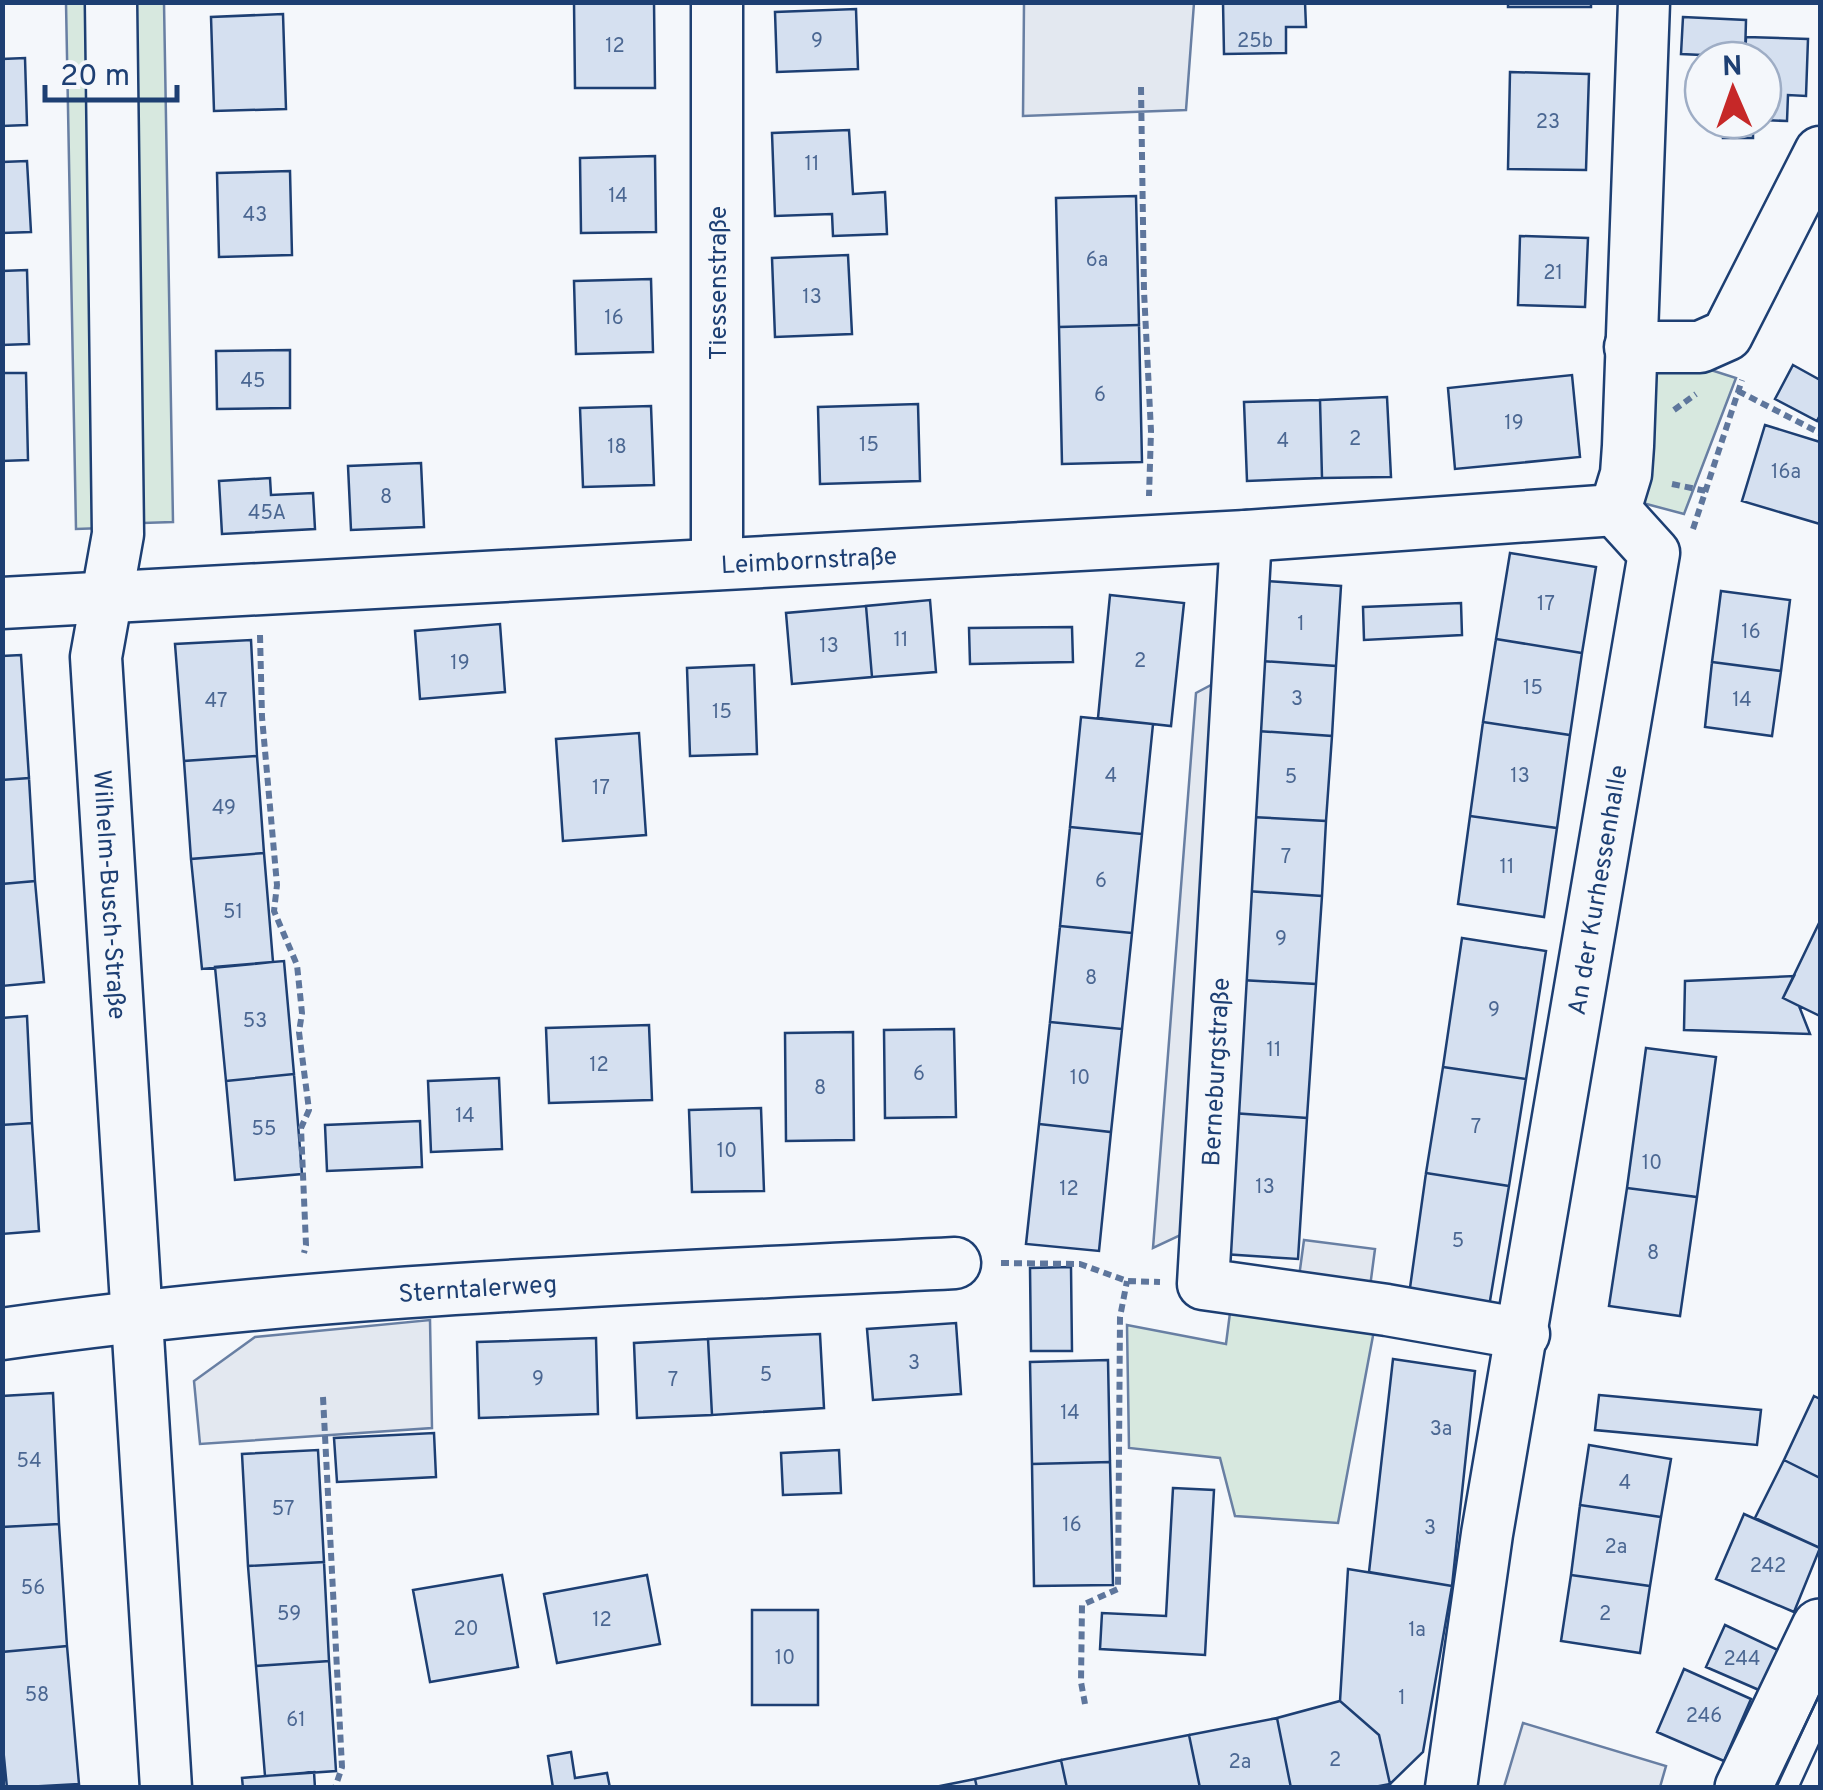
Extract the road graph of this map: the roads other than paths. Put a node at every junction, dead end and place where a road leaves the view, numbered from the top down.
1 (112, 2) edge
2 (716, 2) edge
3 (1644, 2) edge
4 (1814, 181) edge
5 (1630, 347) junction
6 (1615, 510) junction
7 (1246, 536) junction
8 (717, 564) junction
9 (107, 597) junction
10 (2, 603) edge
11 (954, 1263) road end
12 (136, 1315) junction
13 (2, 1334) edge
14 (1524, 1334) junction
15 (1820, 1628) edge
16 (166, 1788) edge
17 (1451, 1788) edge
18 (1743, 1788) edge

1 - 9 street, Wilhelm-Busch-Straße
2 - 8 street, Tiessenstraße
3 - 5 street
4 - 5 street
5 - 6 street
6 - 7 street, Leimbornstraße
6 - 14 street, An der Kurhessenhalle
7 - 8 street, Leimbornstraße
7 - 14 street, Berneburgstraße
8 - 9 street, Leimbornstraße
9 - 10 street, Leimbornstraße
9 - 12 street, Wilhelm-Busch-Straße
11 - 12 street, Sterntalerweg
12 - 13 street, Sterntalerweg
12 - 16 street, Wilhelm-Busch-Straße
14 - 17 street, An der Kurhessenhalle
15 - 18 main road

